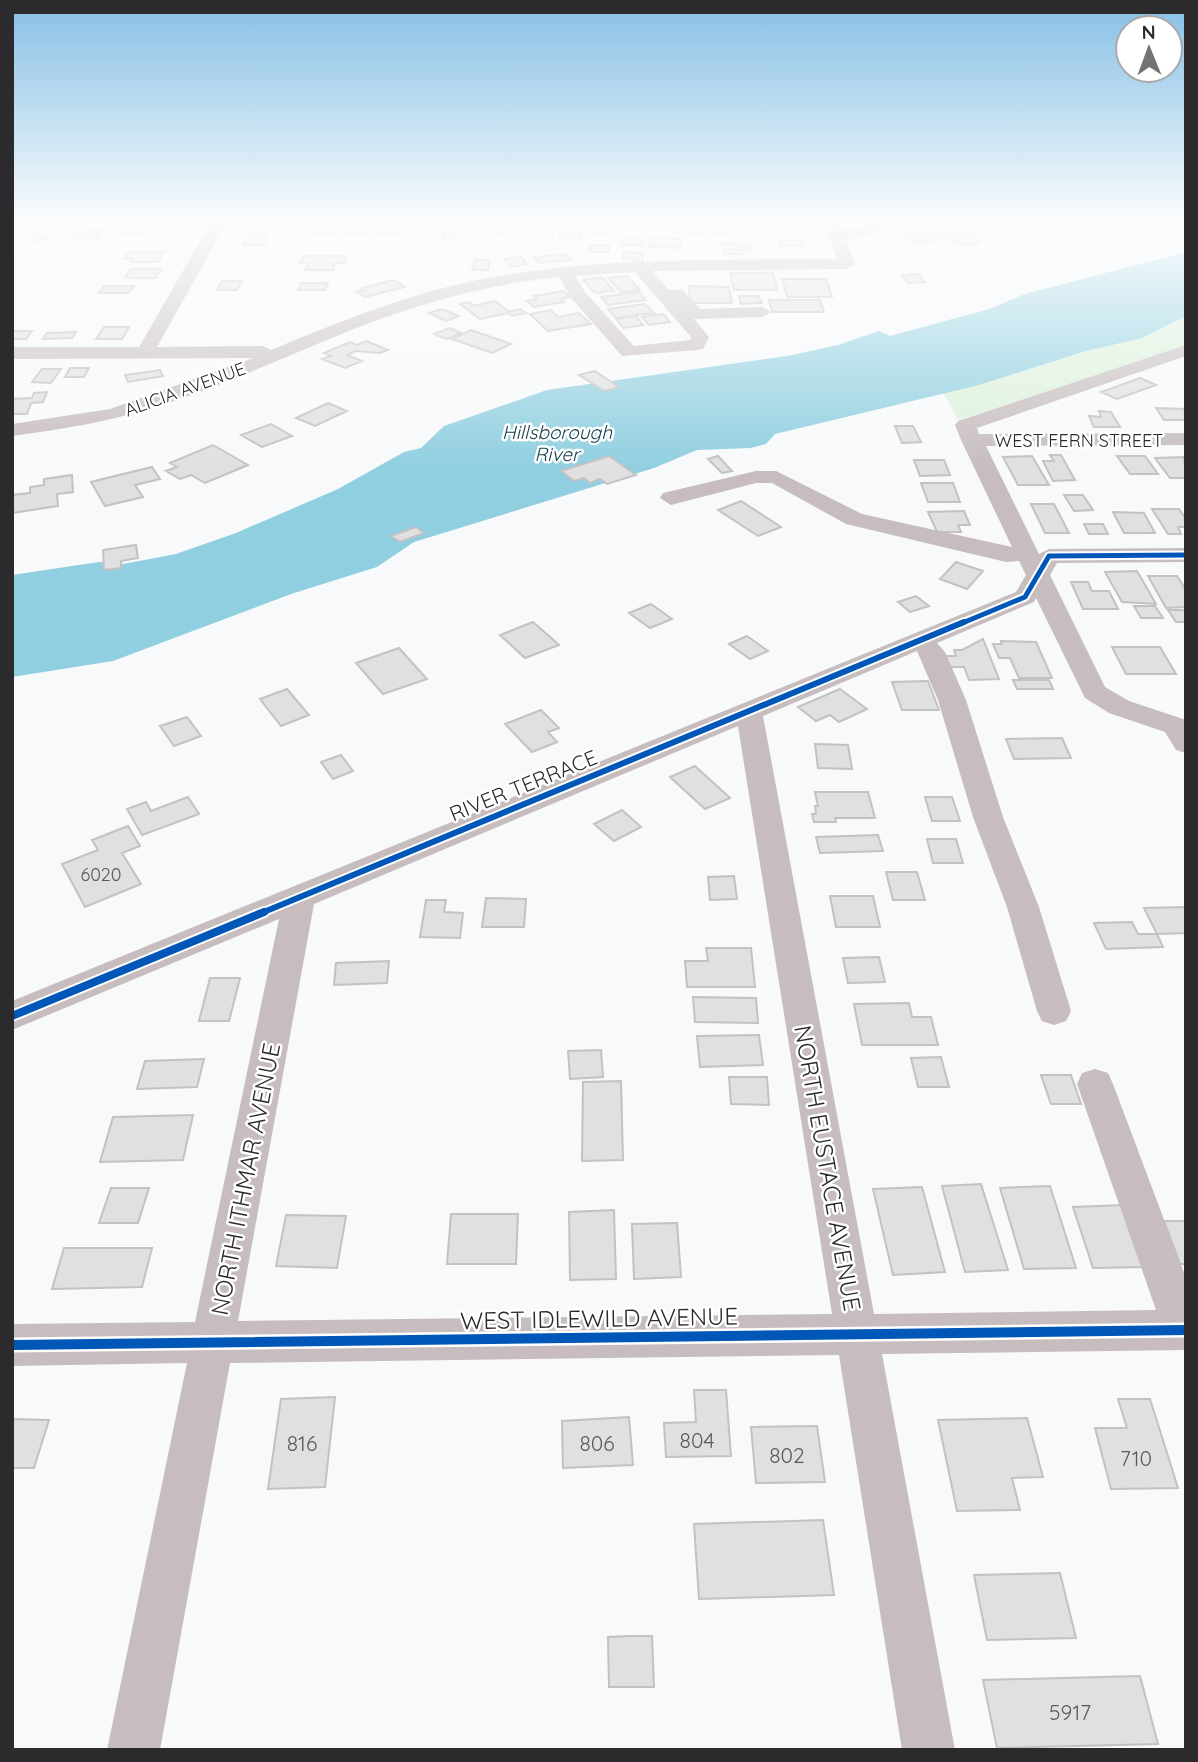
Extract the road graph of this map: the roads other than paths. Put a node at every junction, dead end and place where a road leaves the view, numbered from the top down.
1 (172, 304) edge
2 (412, 304) edge
3 (586, 304) edge
4 (675, 304) edge
5 (685, 304) edge
6 (762, 312) dead end
7 (1186, 350) edge
8 (145, 352) junction
9 (279, 352) junction
10 (12, 353) edge
11 (12, 430) edge
12 (1186, 439) edge
13 (971, 440) junction
14 (671, 498) dead end
15 (1186, 555) edge
16 (1031, 564) junction
17 (920, 640) junction
18 (1186, 706) edge
19 (1119, 707) junction
20 (749, 711) junction
21 (1186, 744) edge
22 (299, 897) junction
23 (1054, 1011) dead end
24 (12, 1016) edge
25 (1095, 1084) dead end
26 (1185, 1330) edge
27 (857, 1334) junction
28 (214, 1342) junction
29 (12, 1345) edge
30 (133, 1750) edge
31 (929, 1750) edge

1 - 8 street
2 - 9 street, ALICIA AVENUE
3 - 4 street
5 - 6 street
7 - 13 street
8 - 9 street
8 - 10 street
9 - 11 street, ALICIA AVENUE
12 - 13 street, WEST FERN STREET
13 - 16 street
14 - 16 street
15 - 16 street, RIVER TERRACE
16 - 17 street, RIVER TERRACE
16 - 19 street
17 - 20 street, RIVER TERRACE
17 - 23 street
18 - 19 street
19 - 21 street
20 - 22 street, RIVER TERRACE
20 - 27 street, NORTH EUSTACE AVENUE
22 - 24 street, RIVER TERRACE
22 - 28 street, NORTH ITHMAR AVENUE
25 - 26 street
26 - 27 street, WEST IDLEWILD AVENUE
27 - 28 street, WEST IDLEWILD AVENUE
27 - 31 street, NORTH EUSTACE AVENUE
28 - 29 street, WEST IDLEWILD AVENUE
28 - 30 street, NORTH ITHMAR AVENUE

